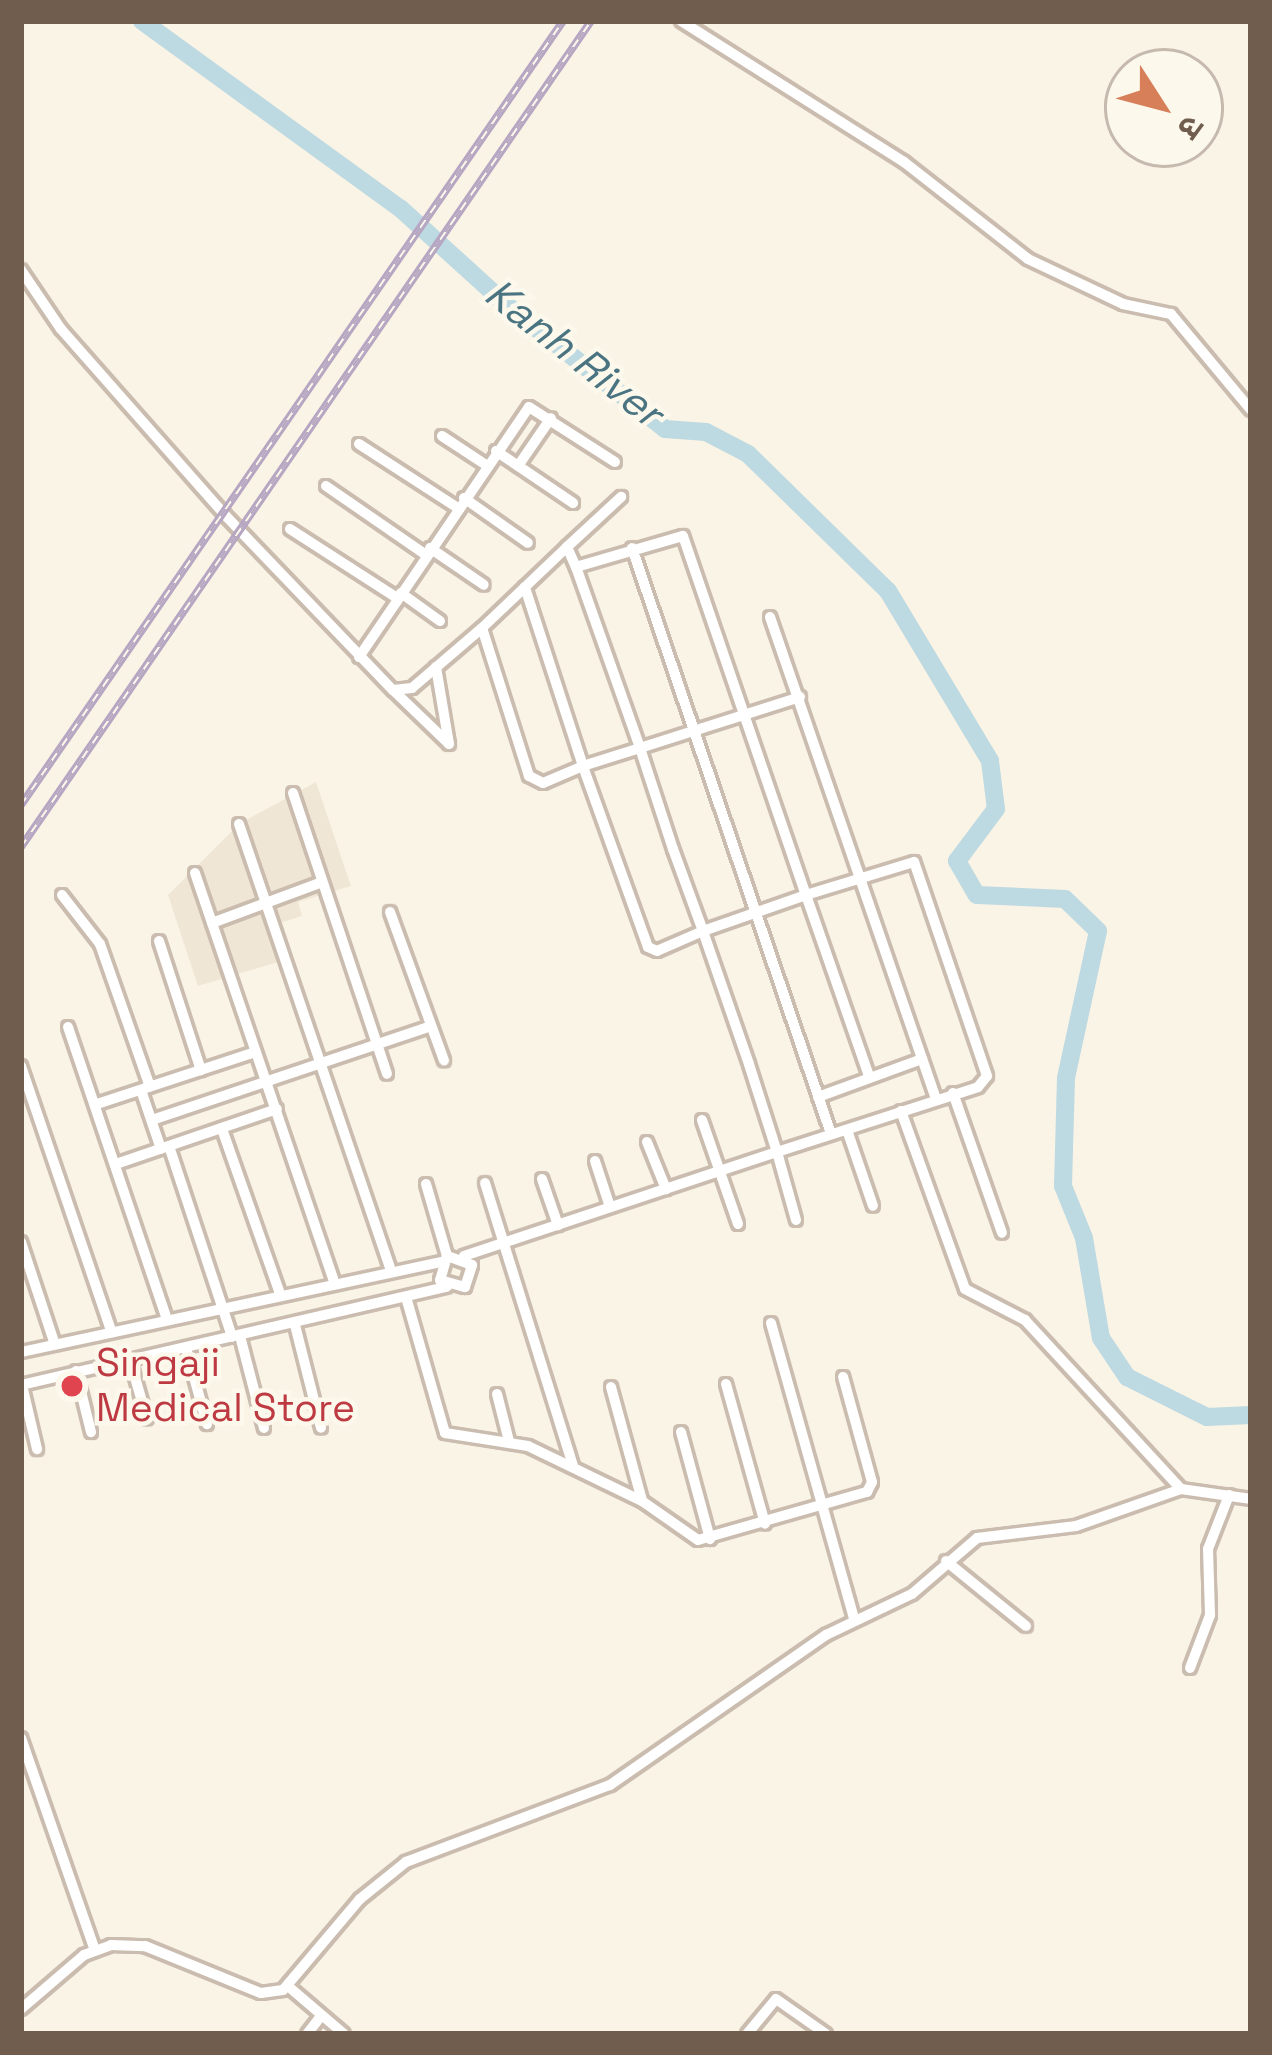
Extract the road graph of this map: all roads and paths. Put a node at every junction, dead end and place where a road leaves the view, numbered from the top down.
1 (681, 21) edge
2 (21, 270) edge
3 (1251, 410) edge
4 (551, 418) junction
5 (442, 436) dead end
6 (359, 443) dead end
7 (496, 451) junction
8 (615, 462) dead end
9 (486, 465) junction
10 (518, 466) junction
11 (326, 486) dead end
12 (622, 497) dead end
13 (461, 503) junction
14 (573, 503) dead end
15 (290, 529) dead end
16 (528, 543) dead end
17 (567, 547) junction
18 (632, 548) junction
19 (428, 552) junction
20 (577, 567) junction
21 (484, 585) dead end
22 (525, 587) junction
23 (399, 595) junction
24 (770, 617) dead end
25 (440, 621) dead end
26 (482, 628) junction
27 (359, 657) junction
28 (436, 668) junction
29 (393, 690) junction
30 (800, 697) junction
31 (745, 715) junction
32 (694, 731) junction
33 (640, 748) junction
34 (583, 766) junction
35 (293, 793) dead end
36 (239, 824) dead end
37 (195, 873) dead end
38 (860, 876) junction
39 (322, 882) junction
40 (62, 896) dead end
41 (806, 896) junction
42 (266, 904) junction
43 (390, 912) dead end
44 (753, 913) junction
45 (212, 923) junction
46 (703, 931) junction
47 (158, 941) dead end
48 (431, 1026) junction
49 (68, 1028) dead end
50 (377, 1043) junction
51 (255, 1052) junction
52 (922, 1059) junction
53 (444, 1060) dead end
54 (321, 1063) junction
55 (21, 1066) edge
56 (201, 1070) junction
57 (387, 1074) dead end
58 (869, 1076) junction
59 (267, 1081) junction
60 (146, 1089) junction
61 (953, 1093) junction
62 (818, 1097) junction
63 (936, 1099) junction
64 (97, 1105) junction
65 (277, 1109) junction
66 (901, 1111) junction
67 (152, 1120) junction
68 (702, 1120) dead end
69 (222, 1129) junction
70 (847, 1130) junction
71 (831, 1134) junction
72 (647, 1142) dead end
73 (165, 1147) junction
74 (777, 1152) junction
75 (596, 1161) dead end
76 (116, 1164) junction
77 (718, 1171) junction
78 (542, 1179) dead end
79 (426, 1184) dead end
80 (485, 1184) dead end
81 (666, 1189) junction
82 (873, 1206) dead end
83 (610, 1207) junction
84 (796, 1220) dead end
85 (738, 1224) dead end
86 (557, 1225) junction
87 (1002, 1233) dead end
88 (21, 1242) edge
89 (503, 1244) junction
90 (464, 1256) junction
91 (444, 1259) junction
92 (390, 1267) junction
93 (333, 1279) junction
94 (447, 1287) junction
95 (280, 1294) junction
96 (406, 1298) junction
97 (225, 1307) junction
98 (166, 1317) junction
99 (771, 1323) dead end
100 (295, 1325) junction
101 (111, 1331) junction
102 (236, 1337) junction
103 (56, 1345) junction
104 (186, 1348) junction
105 (21, 1352) edge
106 (130, 1360) junction
107 (76, 1371) junction
108 (842, 1377) dead end
109 (726, 1384) dead end
110 (22, 1385) edge
111 (611, 1387) dead end
112 (496, 1394) dead end
113 (147, 1419) dead end
114 (207, 1424) dead end
115 (264, 1428) dead end
116 (321, 1428) dead end
117 (91, 1432) dead end
118 (680, 1432) dead end
119 (509, 1441) junction
120 (37, 1449) dead end
121 (574, 1466) junction
122 (1181, 1489) junction
123 (1228, 1495) junction
124 (1251, 1499) edge
125 (642, 1501) junction
126 (819, 1508) junction
127 (765, 1524) junction
128 (710, 1539) junction
129 (946, 1561) junction
130 (854, 1618) junction
131 (1026, 1626) dead end
132 (1190, 1668) dead end
133 (21, 1738) edge
134 (21, 1760) edge
135 (93, 1951) junction
136 (289, 1988) junction
137 (21, 2009) edge
138 (321, 2016) junction
139 (307, 2034) edge
140 (344, 2034) edge
141 (748, 2034) edge
142 (826, 2034) edge

1 - 3 street
2 - 27 street
4 - 7 street
4 - 8 street
4 - 10 street
5 - 9 street
6 - 13 street
7 - 9 street
7 - 10 street
9 - 13 street
10 - 14 street
11 - 19 street
12 - 17 street
13 - 16 street
13 - 19 street
15 - 23 street
17 - 20 street
17 - 22 street
18 - 20 street
18 - 31 street
18 - 32 street
19 - 21 street
19 - 23 street
20 - 33 street
22 - 26 street
22 - 34 street
23 - 25 street
23 - 27 street
24 - 30 street
26 - 28 street
26 - 34 street
27 - 29 street
28 - 29 street
28 - 29 street
30 - 31 street
30 - 38 street
31 - 32 street
31 - 41 street
32 - 33 street
32 - 44 street
33 - 34 street
33 - 46 street
34 - 46 street
35 - 39 street
36 - 42 street
37 - 45 street
38 - 41 street
38 - 52 street
38 - 61 street
39 - 42 street
39 - 50 street
40 - 60 street
41 - 44 street
41 - 58 street
42 - 45 street
42 - 54 street
43 - 48 street
44 - 46 street
44 - 62 street
45 - 51 street
46 - 74 street
47 - 56 street
48 - 50 street
48 - 53 street
49 - 64 street
50 - 54 street
50 - 57 street
51 - 56 street
51 - 59 street
52 - 58 street
52 - 63 street
54 - 59 street
54 - 92 street
55 - 101 street
56 - 60 street
58 - 62 street
59 - 65 street
59 - 67 street
60 - 64 street
60 - 67 street
61 - 63 street
61 - 87 street
62 - 71 street
63 - 66 street
64 - 76 street
65 - 69 street
65 - 93 street
66 - 70 street
66 - 122 street
67 - 73 street
68 - 77 street
69 - 73 street
69 - 95 street
70 - 71 street
70 - 82 street
71 - 74 street
72 - 81 street
73 - 76 street
73 - 97 street
74 - 77 street
74 - 84 street
75 - 83 street
76 - 98 street
77 - 81 street
77 - 85 street
78 - 86 street
79 - 91 street
80 - 89 street
81 - 83 street
83 - 86 street
86 - 89 street
88 - 103 street
89 - 90 street
89 - 121 street
90 - 91 street
90 - 94 street
91 - 92 street
91 - 94 street
92 - 93 street
93 - 95 street
94 - 96 street
95 - 97 street
96 - 100 street
96 - 119 street
97 - 98 street
97 - 102 street
98 - 101 street
99 - 126 street
100 - 102 street
100 - 116 street
101 - 103 street
102 - 104 street
102 - 115 street
103 - 105 street
104 - 106 street
104 - 114 street
106 - 107 street
106 - 113 street
107 - 110 street
107 - 117 street
108 - 126 street
109 - 127 street
110 - 120 street
111 - 125 street
112 - 119 street
118 - 128 street
119 - 121 street
121 - 125 street
122 - 123 street
122 - 129 street
123 - 124 street
123 - 132 street
125 - 128 street
126 - 127 street
126 - 130 street
127 - 128 street
129 - 130 street
129 - 131 street
130 - 136 street
133 - 135 street
134 - 135 street
135 - 136 street
135 - 137 street
136 - 138 street
138 - 139 street
138 - 140 street
141 - 142 street

